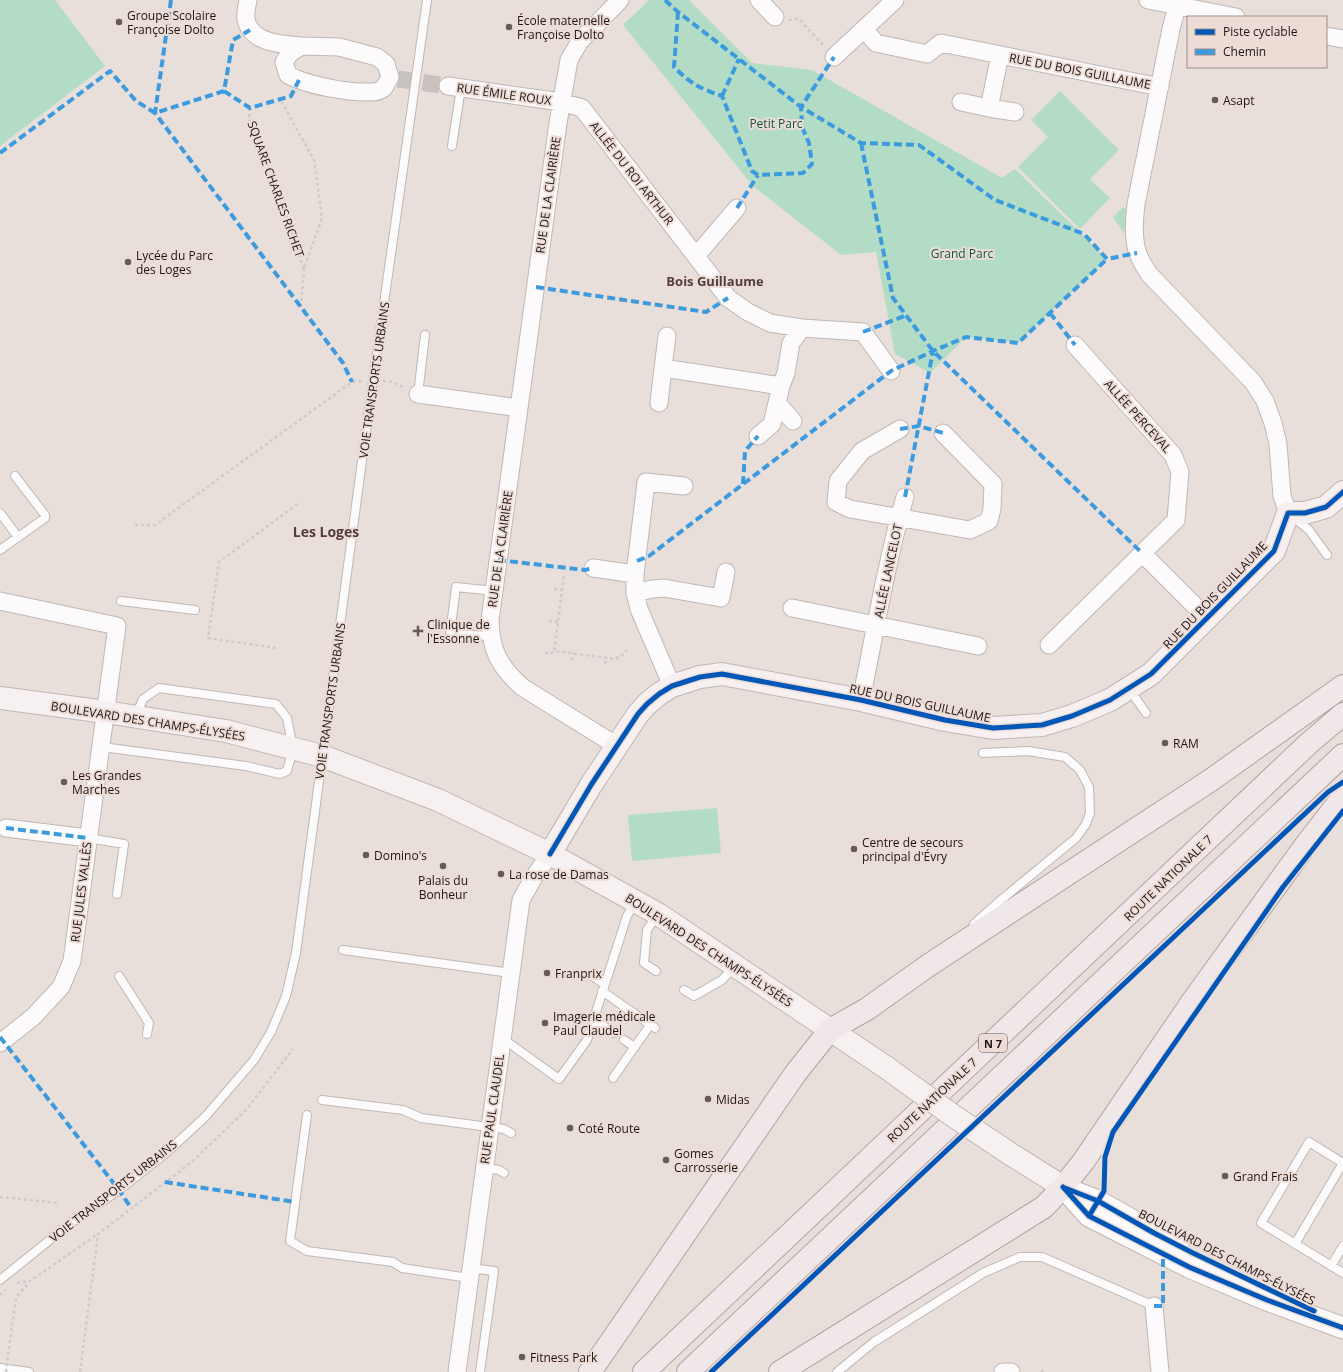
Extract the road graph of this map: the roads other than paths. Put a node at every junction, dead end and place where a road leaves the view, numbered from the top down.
1 (248, 0) edge
2 (427, 0) edge
3 (620, 0) edge
4 (759, 0) edge
5 (895, 0) edge
6 (1148, 0) edge
7 (1178, 2) edge
8 (1232, 16) edge
9 (775, 17) road end
10 (864, 29) junction
11 (1327, 36) edge
12 (1343, 39) edge
13 (278, 44) junction
14 (302, 46) junction
15 (1000, 55) junction
16 (834, 56) road end
17 (284, 62) junction
18 (454, 87) joint
19 (1160, 87) junction
20 (561, 102) junction
21 (961, 102) dead end
22 (990, 108) junction
23 (1015, 112) dead end
24 (452, 146) dead end
25 (736, 208) dead end
26 (696, 256) junction
27 (802, 328) junction
28 (425, 335) dead end
29 (667, 336) dead end
30 (1075, 345) dead end
31 (663, 368) junction
32 (892, 371) dead end
33 (418, 394) joint
34 (779, 394) junction
35 (659, 403) dead end
36 (519, 408) junction
37 (793, 421) dead end
38 (900, 429) dead end
39 (943, 433) dead end
40 (758, 436) dead end
41 (15, 476) dead end
42 (684, 486) dead end
43 (1343, 492) edge
44 (905, 497) dead end
45 (0, 513) edge
46 (1288, 513) junction
47 (899, 518) junction
48 (18, 537) junction
49 (0, 550) edge
50 (1142, 553) junction
51 (1327, 555) dead end
52 (593, 568) dead end
53 (726, 572) dead end
54 (635, 574) junction
55 (494, 591) junction
56 (635, 593) junction
57 (0, 601) edge
58 (122, 601) dead end
59 (792, 608) dead end
60 (196, 610) dead end
61 (1207, 618) junction
62 (876, 624) junction
63 (491, 636) junction
64 (1050, 645) dead end
65 (978, 646) dead end
66 (672, 686) junction
67 (1343, 686) edge
68 (1129, 688) junction
69 (0, 698) edge
70 (861, 700) junction
71 (106, 712) junction
72 (1146, 713) dead end
73 (1343, 714) edge
74 (135, 717) junction
75 (617, 746) junction
76 (102, 747) junction
77 (293, 749) junction
78 (983, 753) dead end
79 (1343, 755) edge
80 (322, 756) junction
81 (1343, 797) edge
82 (6, 828) dead end
83 (88, 838) junction
84 (550, 854) junction
85 (117, 894) dead end
86 (636, 902) junction
87 (658, 914) junction
88 (343, 950) dead end
89 (929, 965) junction
90 (735, 966) junction
91 (656, 971) dead end
92 (511, 973) junction
93 (591, 975) dead end
94 (119, 976) dead end
95 (603, 987) junction
96 (684, 990) dead end
97 (593, 1019) junction
98 (830, 1030) junction
99 (614, 1033) dead end
100 (147, 1034) dead end
101 (501, 1038) junction
102 (624, 1040) dead end
103 (0, 1043) edge
104 (634, 1047) junction
105 (613, 1078) dead end
106 (322, 1100) dead end
107 (307, 1115) dead end
108 (490, 1127) junction
109 (511, 1133) dead end
110 (1343, 1163) edge
111 (484, 1168) junction
112 (504, 1173) dead end
113 (1063, 1187) junction
114 (1296, 1244) junction
115 (1343, 1246) edge
116 (1331, 1266) junction
117 (470, 1273) junction
118 (1343, 1273) edge
119 (0, 1280) edge
120 (1154, 1306) joint
121 (1343, 1327) edge
122 (0, 1368) edge
123 (28, 1372) edge
124 (457, 1372) edge
125 (480, 1372) edge
126 (590, 1372) edge
127 (644, 1372) edge
128 (688, 1372) edge
129 (780, 1372) edge
130 (837, 1372) edge
131 (1003, 1372) edge
132 (1011, 1372) edge
133 (1160, 1372) edge

1 - 13 street
2 - 80 lane, VOIE TRANSPORTS URBAINS
3 - 20 street, RUE DE LA CLAIRIÈRE
4 - 9 street
5 - 10 street
6 - 7 street
7 - 8 street
7 - 19 street, RUE DU BOIS GUILLAUME
10 - 15 street, RUE DU BOIS GUILLAUME
10 - 16 street
11 - 12 street
13 - 14 street
13 - 17 street
14 - 17 street
14 - 17 street
15 - 19 street, RUE DU BOIS GUILLAUME
15 - 22 street, RUE DU BOIS GUILLAUME
18 - 20 street, RUE ÉMILE ROUX
18 - 24 lane
19 - 46 street, RUE DU BOIS GUILLAUME
20 - 26 street, ALLÉE DU ROI ARTHUR
20 - 36 street, RUE DE LA CLAIRIÈRE
21 - 22 street
22 - 23 street
25 - 26 street
26 - 27 street, ALLÉE DU ROI ARTHUR
27 - 32 street, ALLÉE DU ROI ARTHUR
27 - 34 street
28 - 33 lane
29 - 31 street
30 - 50 street, ALLÉE PERCEVAL
31 - 34 street
31 - 35 street
33 - 36 street
34 - 37 street
34 - 40 street
36 - 55 street, RUE DE LA CLAIRIÈRE
38 - 47 street, ALLÉE LANCELOT
39 - 47 street, ALLÉE LANCELOT
41 - 48 lane
42 - 54 street
43 - 46 main road
44 - 47 street, ALLÉE LANCELOT
45 - 48 lane
46 - 51 lane
46 - 61 main road, RUE DU BOIS GUILLAUME
47 - 62 street, ALLÉE LANCELOT
48 - 49 lane
50 - 61 street
50 - 64 street, ALLÉE PERCEVAL
52 - 54 street
53 - 56 street
54 - 56 street
55 - 63 street, RUE DE LA CLAIRIÈRE
55 - 63 lane
56 - 66 street
57 - 71 street, RUE JULES VALLÈS
58 - 60 lane
59 - 62 street, ALLÉE LANCELOT
61 - 68 main road, RUE DU BOIS GUILLAUME
62 - 65 street, ALLÉE LANCELOT
62 - 70 street, ALLÉE LANCELOT
63 - 75 street, RUE DE LA CLAIRIÈRE
66 - 70 main road, RUE DU BOIS GUILLAUME
66 - 75 main road, RUE DU BOIS GUILLAUME
67 - 89 main road
68 - 70 main road, RUE DU BOIS GUILLAUME
68 - 72 lane
69 - 71 main road, BOULEVARD DES CHAMPS-ÉLYSÉES
71 - 74 main road, BOULEVARD DES CHAMPS-ÉLYSÉES
71 - 76 street, RUE JULES VALLÈS
73 - 127 main road, ROUTE NATIONALE 7 / N 7
74 - 77 main road, BOULEVARD DES CHAMPS-ÉLYSÉES
74 - 77 lane
75 - 84 main road, RUE DU BOIS GUILLAUME
76 - 77 lane
76 - 83 street, RUE JULES VALLÈS
77 - 80 main road, BOULEVARD DES CHAMPS-ÉLYSÉES
78 - 89 lane
79 - 128 main road, N 7
80 - 84 main road, BOULEVARD DES CHAMPS-ÉLYSÉES
80 - 119 lane, VOIE TRANSPORTS URBAINS
81 - 113 main road
82 - 83 street
83 - 85 lane
83 - 103 street, RUE JULES VALLÈS
84 - 86 main road, BOULEVARD DES CHAMPS-ÉLYSÉES
84 - 92 street, RUE PAUL CLAUDEL
86 - 87 main road, BOULEVARD DES CHAMPS-ÉLYSÉES
86 - 95 lane
87 - 90 main road, BOULEVARD DES CHAMPS-ÉLYSÉES
87 - 91 lane
88 - 92 lane
89 - 98 main road
90 - 96 lane
90 - 98 main road, BOULEVARD DES CHAMPS-ÉLYSÉES
92 - 101 street, RUE PAUL CLAUDEL
93 - 95 lane
94 - 100 lane
95 - 97 lane
95 - 104 lane
97 - 99 lane
97 - 101 lane
98 - 113 main road, BOULEVARD DES CHAMPS-ÉLYSÉES, bridge
98 - 126 main road
101 - 108 street, RUE PAUL CLAUDEL
102 - 104 lane
104 - 105 lane
106 - 108 lane
107 - 117 lane
108 - 109 lane
108 - 111 street, RUE PAUL CLAUDEL
110 - 114 lane
110 - 114 lane
111 - 112 lane
111 - 117 street, RUE PAUL CLAUDEL
113 - 121 street, BOULEVARD DES CHAMPS-ÉLYSÉES
113 - 129 main road
114 - 116 lane
115 - 116 lane
116 - 118 lane
117 - 124 street, RUE PAUL CLAUDEL
117 - 125 lane
120 - 130 lane
120 - 133 street
122 - 123 lane
131 - 132 street

